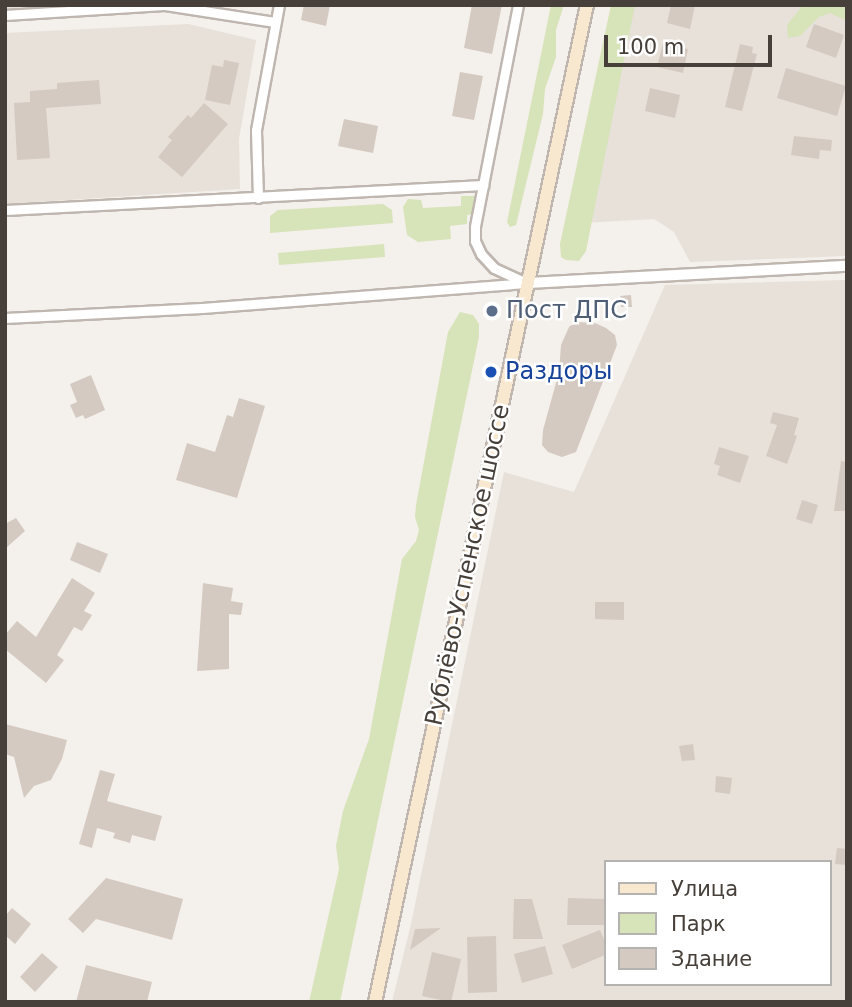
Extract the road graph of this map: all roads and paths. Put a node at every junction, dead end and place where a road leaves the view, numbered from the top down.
1 (165, 5) edge
2 (279, 5) edge
3 (517, 5) edge
4 (587, 5) edge
5 (5, 15) edge
6 (275, 22) junction
7 (483, 186) junction
8 (258, 198) junction
9 (5, 210) edge
10 (847, 266) edge
11 (528, 283) junction
12 (5, 318) edge
13 (375, 1002) edge

1 - 5 street
1 - 6 street
2 - 6 street
3 - 7 street
4 - 11 main road, Рублёво-Успенское шоссе
6 - 8 street
7 - 8 street
7 - 11 street
8 - 9 street
10 - 11 street
11 - 12 street
11 - 13 main road, Рублёво-Успенское шоссе

